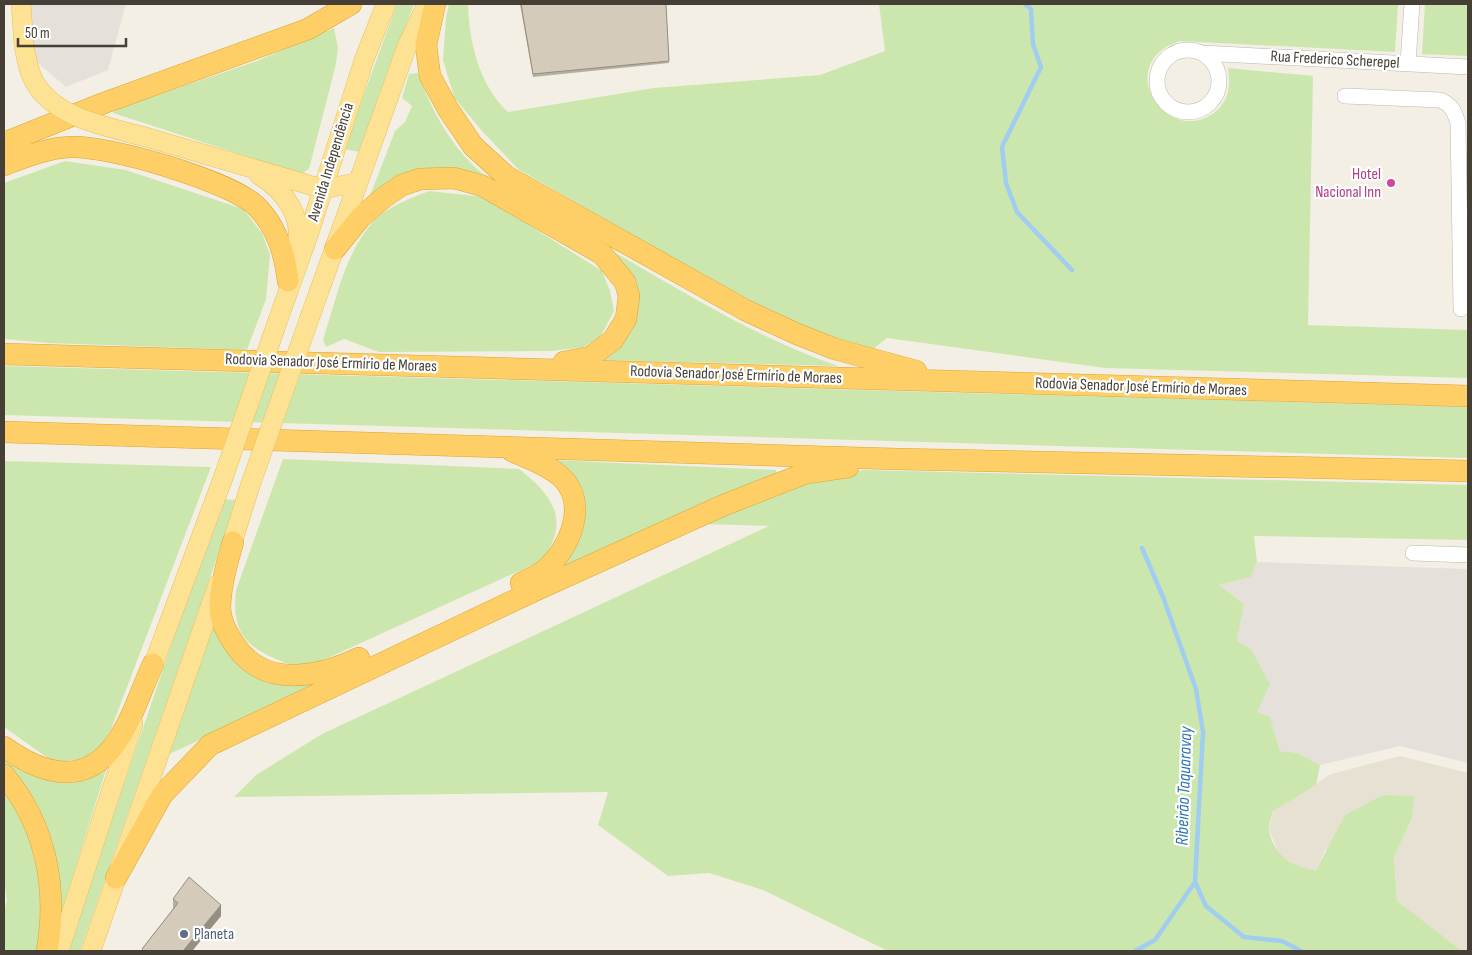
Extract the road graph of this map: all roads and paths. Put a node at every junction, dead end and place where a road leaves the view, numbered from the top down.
1 (22, 4) edge
2 (351, 4) edge
3 (386, 4) edge
4 (426, 4) edge
5 (435, 4) edge
6 (1412, 4) edge
7 (1202, 53) junction
8 (1408, 63) junction
9 (1468, 67) edge
10 (1345, 96) dead end
11 (4, 143) edge
12 (4, 165) edge
13 (245, 167) junction
14 (359, 178) junction
15 (323, 189) junction
16 (335, 249) junction
17 (288, 280) junction
18 (1462, 309) dead end
19 (279, 317) junction
20 (4, 354) edge
21 (528, 369) junction
22 (960, 381) junction
23 (1468, 396) edge
24 (4, 432) edge
25 (498, 445) junction
26 (897, 459) junction
27 (1468, 471) edge
28 (233, 542) junction
29 (1413, 553) dead end
30 (1468, 555) edge
31 (153, 664) junction
32 (4, 747) edge
33 (4, 775) edge
34 (116, 878) junction
35 (47, 951) edge
36 (59, 951) edge
37 (91, 951) edge

1 - 13 main road, bridge
2 - 11 highway
3 - 15 main road, Avenida Independência
4 - 14 main road, Avenida Independência
5 - 22 highway
6 - 8 street
7 - 7 street, Rua Frederico Scherepel
7 - 8 street, Rua Frederico Scherepel
8 - 9 street, Rua Frederico Scherepel
10 - 18 street
12 - 17 highway
13 - 15 main road
13 - 17 main road
14 - 15 main road
14 - 16 main road, Avenida Independência
15 - 19 main road, Avenida Independência
16 - 21 highway
16 - 28 main road, Avenida Independência, bridge
17 - 19 main road
19 - 31 main road, bridge
20 - 21 highway, Rodovia Senador José Ermírio de Moraes
21 - 22 highway, Rodovia Senador José Ermírio de Moraes
22 - 23 highway, Rodovia Senador José Ermírio de Moraes
24 - 25 highway
25 - 26 highway
25 - 28 highway
26 - 27 highway
26 - 34 highway
28 - 34 main road, Avenida Independência
29 - 30 street
31 - 32 highway
31 - 36 main road
33 - 35 highway
34 - 37 main road, Avenida Independência

